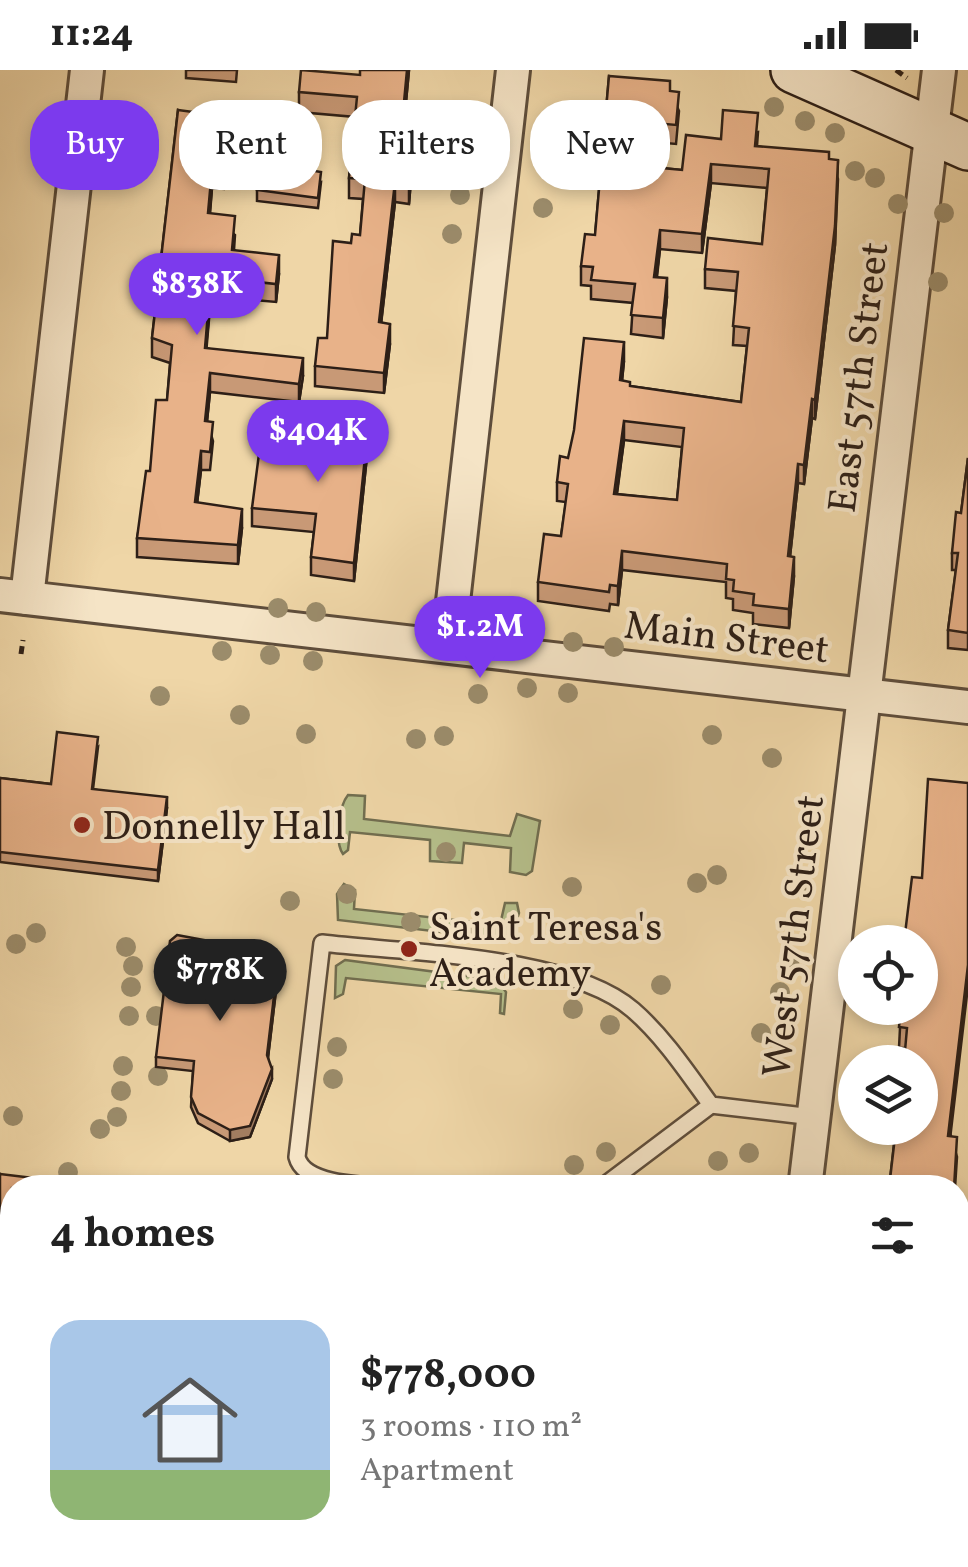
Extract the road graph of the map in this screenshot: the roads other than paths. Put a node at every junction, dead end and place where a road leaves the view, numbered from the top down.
1 (87, 70) edge
2 (513, 70) edge
3 (794, 70) edge
4 (939, 70) edge
5 (949, 139) edge
6 (13, 596) edge
7 (448, 646) junction
8 (863, 694) junction
9 (968, 707) edge
10 (711, 1104) junction
11 (813, 1117) junction
12 (312, 1175) edge
13 (618, 1175) edge
14 (806, 1175) edge

1 - 6 street
2 - 7 street
3 - 5 main road
4 - 5 street, East 57th Street
5 - 8 street, East 57th Street
6 - 7 street, Main Street
7 - 8 street, Main Street
8 - 9 street, Main Street
8 - 11 street, West 57th Street
10 - 11 lane
10 - 12 lane
10 - 13 lane
11 - 14 street, West 57th Street

